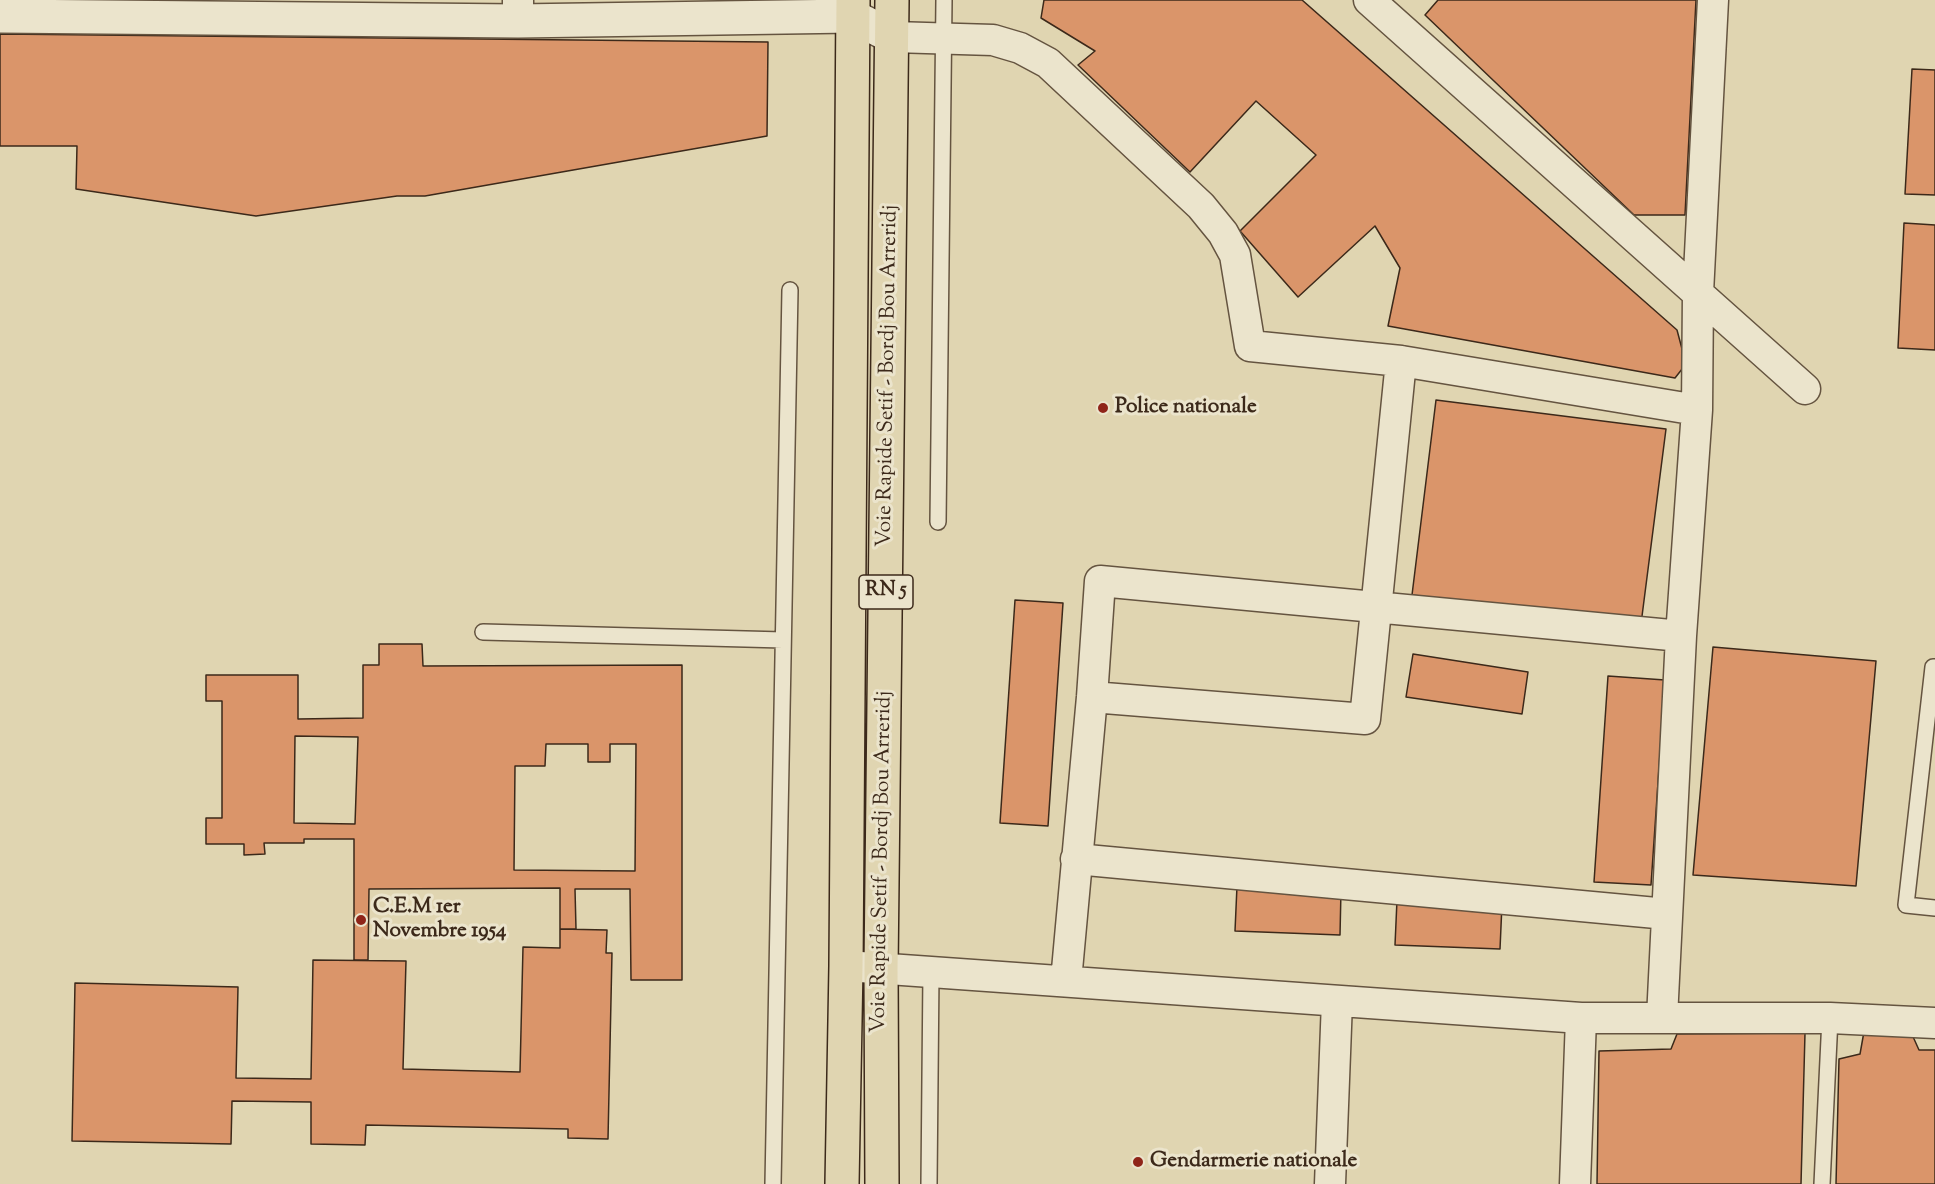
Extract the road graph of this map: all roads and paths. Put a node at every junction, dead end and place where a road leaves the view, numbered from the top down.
1 (892, 0) edge
2 (944, 0) edge
3 (1369, 0) edge
4 (1713, 0) edge
5 (805, 8) edge
6 (853, 8) edge
7 (259, 9) edge
8 (10, 11) edge
9 (518, 11) edge
10 (893, 37) junction
11 (945, 37) junction
12 (790, 290) dead end
13 (1698, 293) junction
14 (1401, 361) junction
15 (1805, 389) dead end
16 (1697, 410) junction
17 (938, 522) dead end
18 (1376, 606) junction
19 (483, 632) dead end
20 (1681, 636) junction
21 (783, 640) junction
22 (1935, 667) edge
23 (1092, 697) junction
24 (1076, 859) junction
25 (1935, 908) edge
26 (1667, 914) junction
27 (846, 966) junction
28 (881, 968) junction
29 (932, 972) junction
30 (1065, 981) junction
31 (1337, 1001) junction
32 (1581, 1018) junction
33 (1662, 1018) junction
34 (1830, 1018) junction
35 (1935, 1023) edge
36 (773, 1184) edge
37 (842, 1184) edge
38 (882, 1184) edge
39 (929, 1184) edge
40 (1330, 1184) edge
41 (1575, 1184) edge
42 (1822, 1184) edge

1 - 10 highway, Voie Rapide Setif - Bordj Bou Arreridj / RN 5
2 - 11 lane
3 - 13 street
4 - 13 street
5 - 6 street
5 - 9 street
6 - 10 street
6 - 27 highway, Voie Rapide Setif - Bordj Bou Arreridj / RN 5
7 - 8 street
7 - 9 street
10 - 11 street
10 - 28 highway, Voie Rapide Setif - Bordj Bou Arreridj / RN 5
11 - 14 street
11 - 17 lane
12 - 21 lane
13 - 15 street
13 - 16 street
14 - 16 street
14 - 18 street
16 - 20 street
18 - 20 street
18 - 23 street
18 - 23 street
19 - 21 lane
20 - 26 street
21 - 36 lane
22 - 25 lane
23 - 24 street
24 - 26 street
24 - 30 street
26 - 33 street
27 - 28 street
27 - 37 highway, Voie Rapide Setif - Bordj Bou Arreridj / RN 5
28 - 29 street
28 - 38 highway, Voie Rapide Setif - Bordj Bou Arreridj / RN 5
29 - 30 street
29 - 39 lane
30 - 31 street
31 - 32 street
31 - 40 street
32 - 33 street
32 - 41 street
33 - 34 street
34 - 35 street
34 - 42 lane

